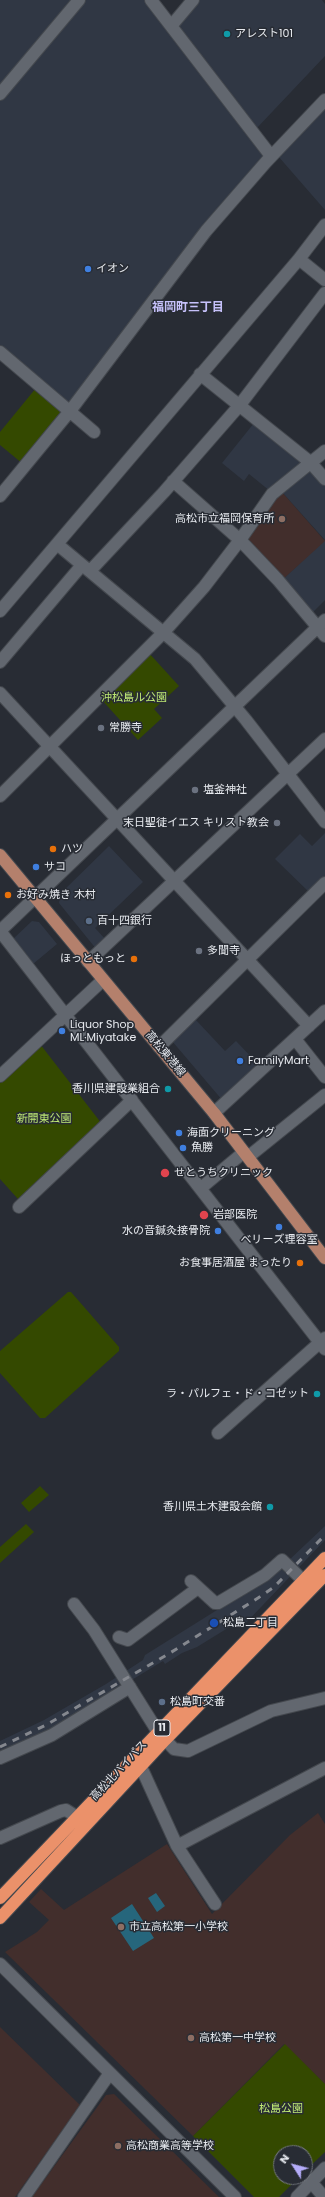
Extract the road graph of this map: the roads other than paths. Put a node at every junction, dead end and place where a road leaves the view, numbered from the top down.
1 (79, 0) edge
2 (151, 0) edge
3 (193, 0) edge
4 (172, 25) junction
5 (0, 94) edge
6 (325, 100) edge
7 (271, 156) junction
8 (325, 224) edge
9 (299, 259) junction
10 (325, 280) edge
11 (325, 293) edge
12 (2, 358) edge
13 (200, 374) junction
14 (239, 406) junction
15 (70, 410) junction
16 (94, 432) dead end
17 (325, 451) edge
18 (310, 462) junction
19 (325, 479) edge
20 (173, 481) junction
21 (0, 496) edge
22 (240, 540) junction
23 (57, 544) junction
24 (86, 568) junction
25 (0, 611) edge
26 (322, 628) edge
27 (163, 633) junction
28 (0, 662) edge
29 (0, 693) edge
30 (235, 707) junction
31 (325, 739) edge
32 (50, 747) junction
33 (288, 775) junction
34 (0, 796) edge
35 (118, 820) junction
36 (325, 822) edge
37 (0, 855) edge
38 (175, 882) junction
39 (325, 883) edge
40 (34, 897) junction
41 (0, 931) edge
42 (248, 960) junction
43 (88, 962) junction
44 (104, 980) junction
45 (325, 1011) edge
46 (65, 1015) junction
47 (309, 1026) junction
48 (295, 1039) junction
49 (159, 1047) junction
50 (0, 1076) edge
51 (325, 1077) edge
52 (325, 1095) edge
53 (132, 1100) junction
54 (214, 1114) junction
55 (246, 1155) junction
56 (201, 1188) junction
57 (19, 1207) dead end
58 (325, 1258) edge
59 (323, 1343) edge
60 (218, 1432) dead end
61 (325, 1558) edge
62 (325, 1575) edge
63 (308, 1585) junction
64 (74, 1604) dead end
65 (119, 1636) dead end
66 (130, 1688) junction
67 (325, 1698) edge
68 (162, 1736) junction
69 (0, 1758) edge
70 (141, 1767) junction
71 (325, 1768) edge
72 (77, 1817) junction
73 (0, 1838) edge
74 (177, 1846) junction
75 (0, 1898) edge
76 (215, 1904) dead end
77 (0, 1918) edge
78 (0, 1964) edge
79 (110, 2073) junction
80 (325, 2168) edge
81 (313, 2181) edge
82 (313, 2183) edge
83 (309, 2185) edge
84 (24, 2197) edge
85 (235, 2197) edge
86 (297, 2197) edge
87 (324, 2197) edge

1 - 5 street
2 - 4 street
3 - 4 street
4 - 7 street
6 - 7 street
7 - 15 street
8 - 9 street
9 - 10 street
9 - 13 street
11 - 14 street
12 - 15 street
13 - 14 street
13 - 23 street
14 - 18 street
14 - 20 street
15 - 16 street
15 - 21 street
17 - 18 street
18 - 19 street
18 - 22 street
20 - 22 street
20 - 24 street
22 - 26 street
22 - 27 street
23 - 24 street
23 - 25 street
24 - 27 street
24 - 28 street
26 - 30 street
27 - 30 street
27 - 32 street
29 - 32 street
30 - 33 street
30 - 35 street
31 - 33 street
32 - 34 street
32 - 35 street
33 - 36 street
33 - 38 street
35 - 38 street
35 - 40 street
37 - 40 main road, 高松東港線
38 - 42 street
38 - 43 street
39 - 42 street
40 - 41 street
40 - 43 main road, 高松東港線
41 - 46 street
42 - 47 street
42 - 49 street
43 - 44 main road, 高松東港線
44 - 46 street
44 - 49 main road, 高松東港線
45 - 47 street
46 - 50 street
46 - 53 street
47 - 48 street
48 - 51 street
48 - 54 street
49 - 54 main road, 高松東港線
52 - 55 street
53 - 56 street
53 - 57 street
54 - 55 main road, 高松東港線
55 - 56 street
55 - 58 main road, 高松東港線
56 - 59 street
59 - 60 street
61 - 63 highway, 高松北バイパス / 11
62 - 63 highway, 高松北バイパス / 11
63 - 65 street
63 - 68 highway, 高松北バイパス / 11
64 - 66 street
66 - 68 street
66 - 69 street
67 - 68 street
68 - 70 highway, 高松北バイパス / 11
68 - 72 highway, 高松北バイパス / 11
70 - 74 street
70 - 77 highway, 高松北バイパス / 11
71 - 74 street
72 - 73 street
72 - 75 highway, 高松北バイパス / 11
74 - 76 street
78 - 79 street
79 - 84 street
79 - 85 street
80 - 81 street
82 - 87 street
83 - 86 street

